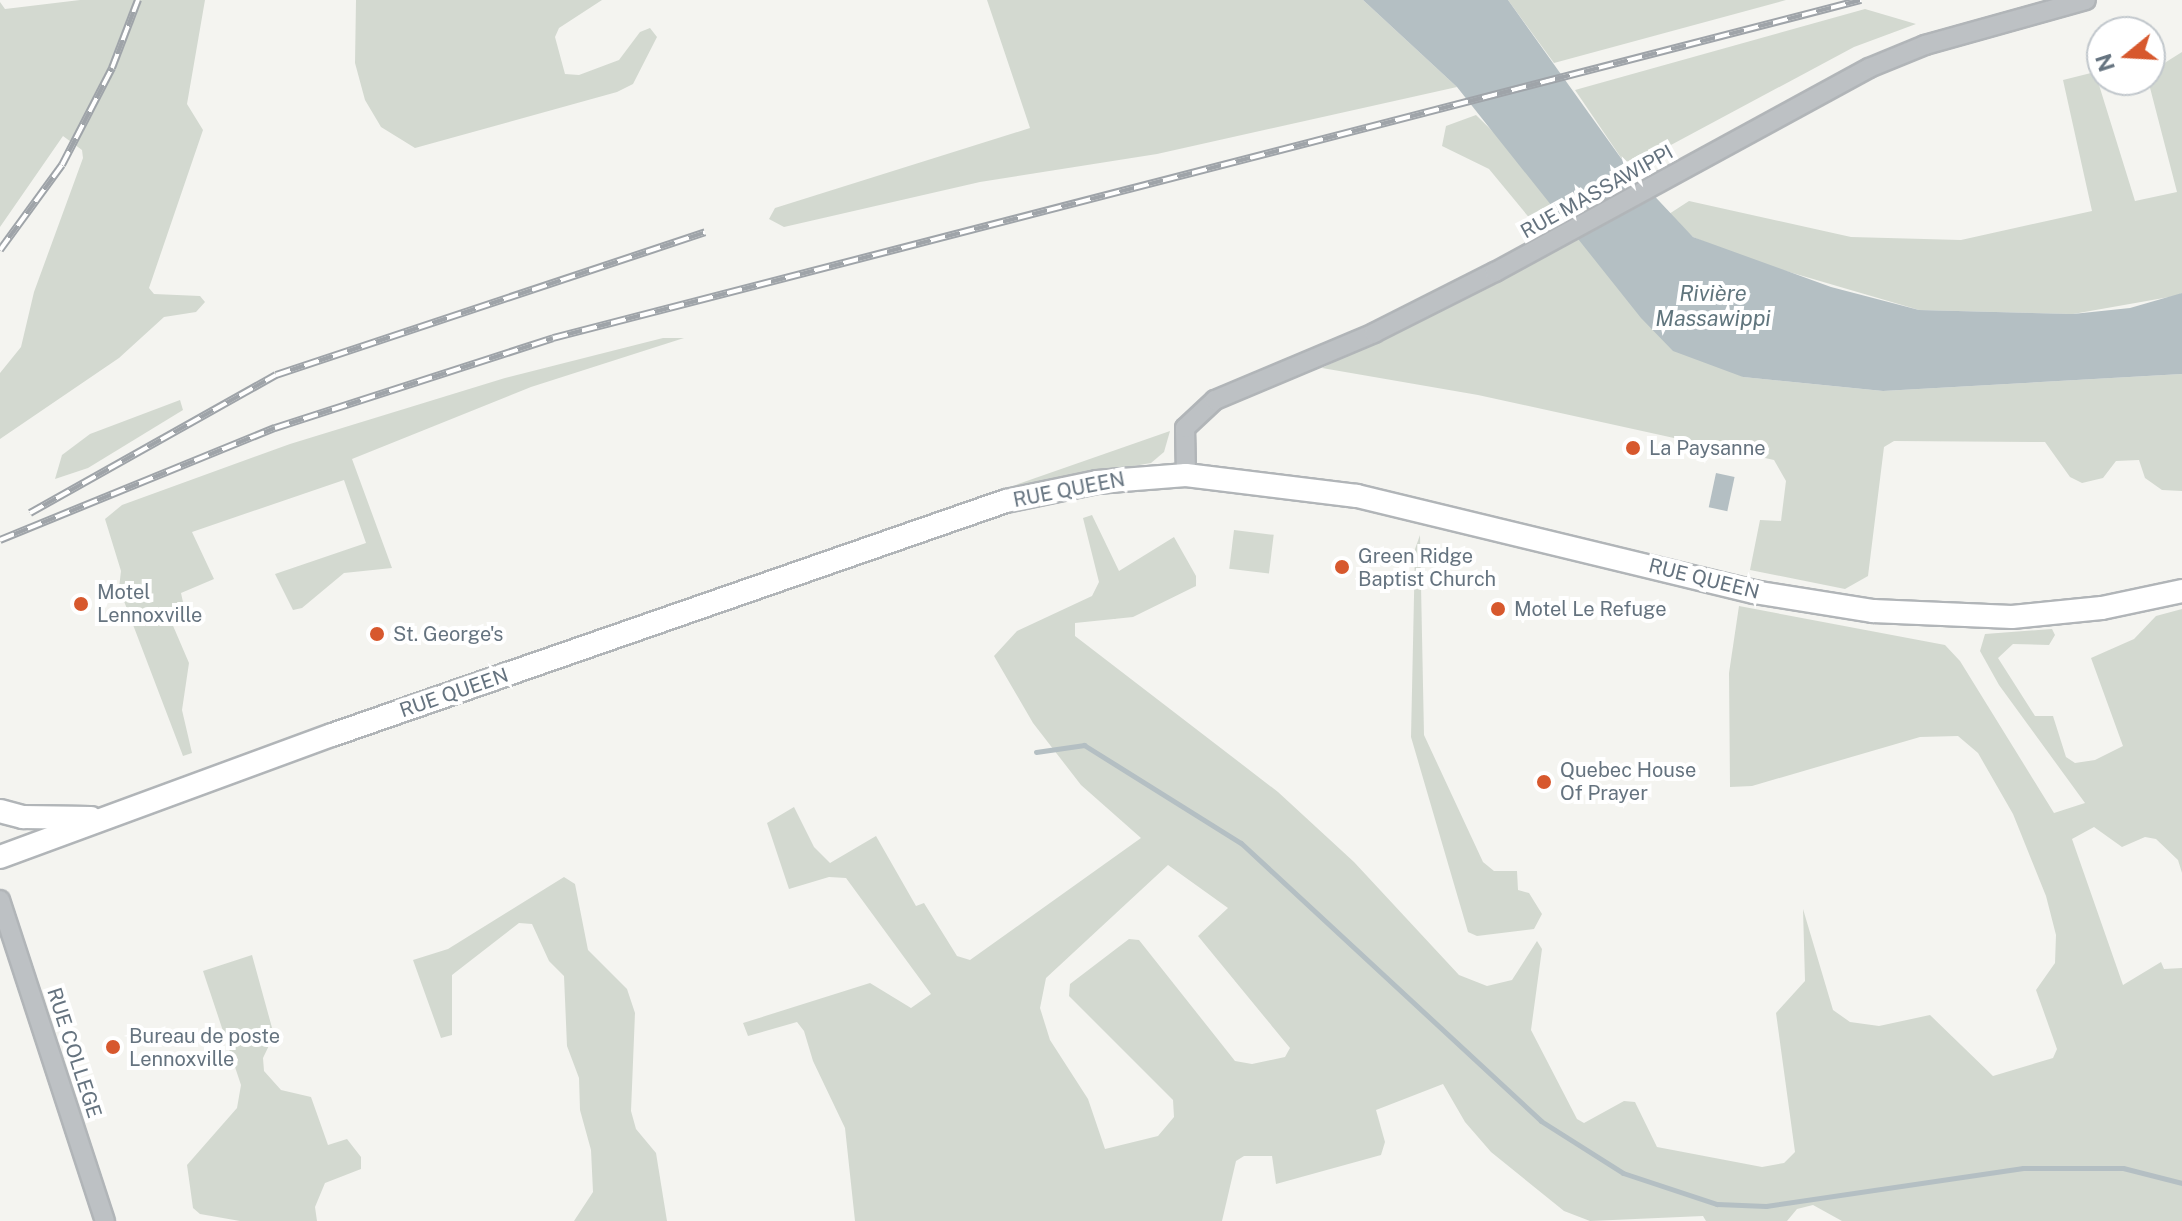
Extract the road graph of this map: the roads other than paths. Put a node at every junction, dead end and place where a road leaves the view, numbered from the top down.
1 (2086, 0) edge
2 (1186, 475) junction
3 (2182, 591) edge
4 (0, 811) edge
5 (104, 818) junction
6 (0, 857) edge
7 (0, 900) edge
8 (105, 1221) edge

1 - 2 street, RUE MASSAWIPPI
2 - 3 main road, RUE QUEEN
2 - 5 main road, RUE QUEEN
4 - 5 main road
5 - 6 main road, RUE QUEEN
7 - 8 street, RUE COLLEGE

